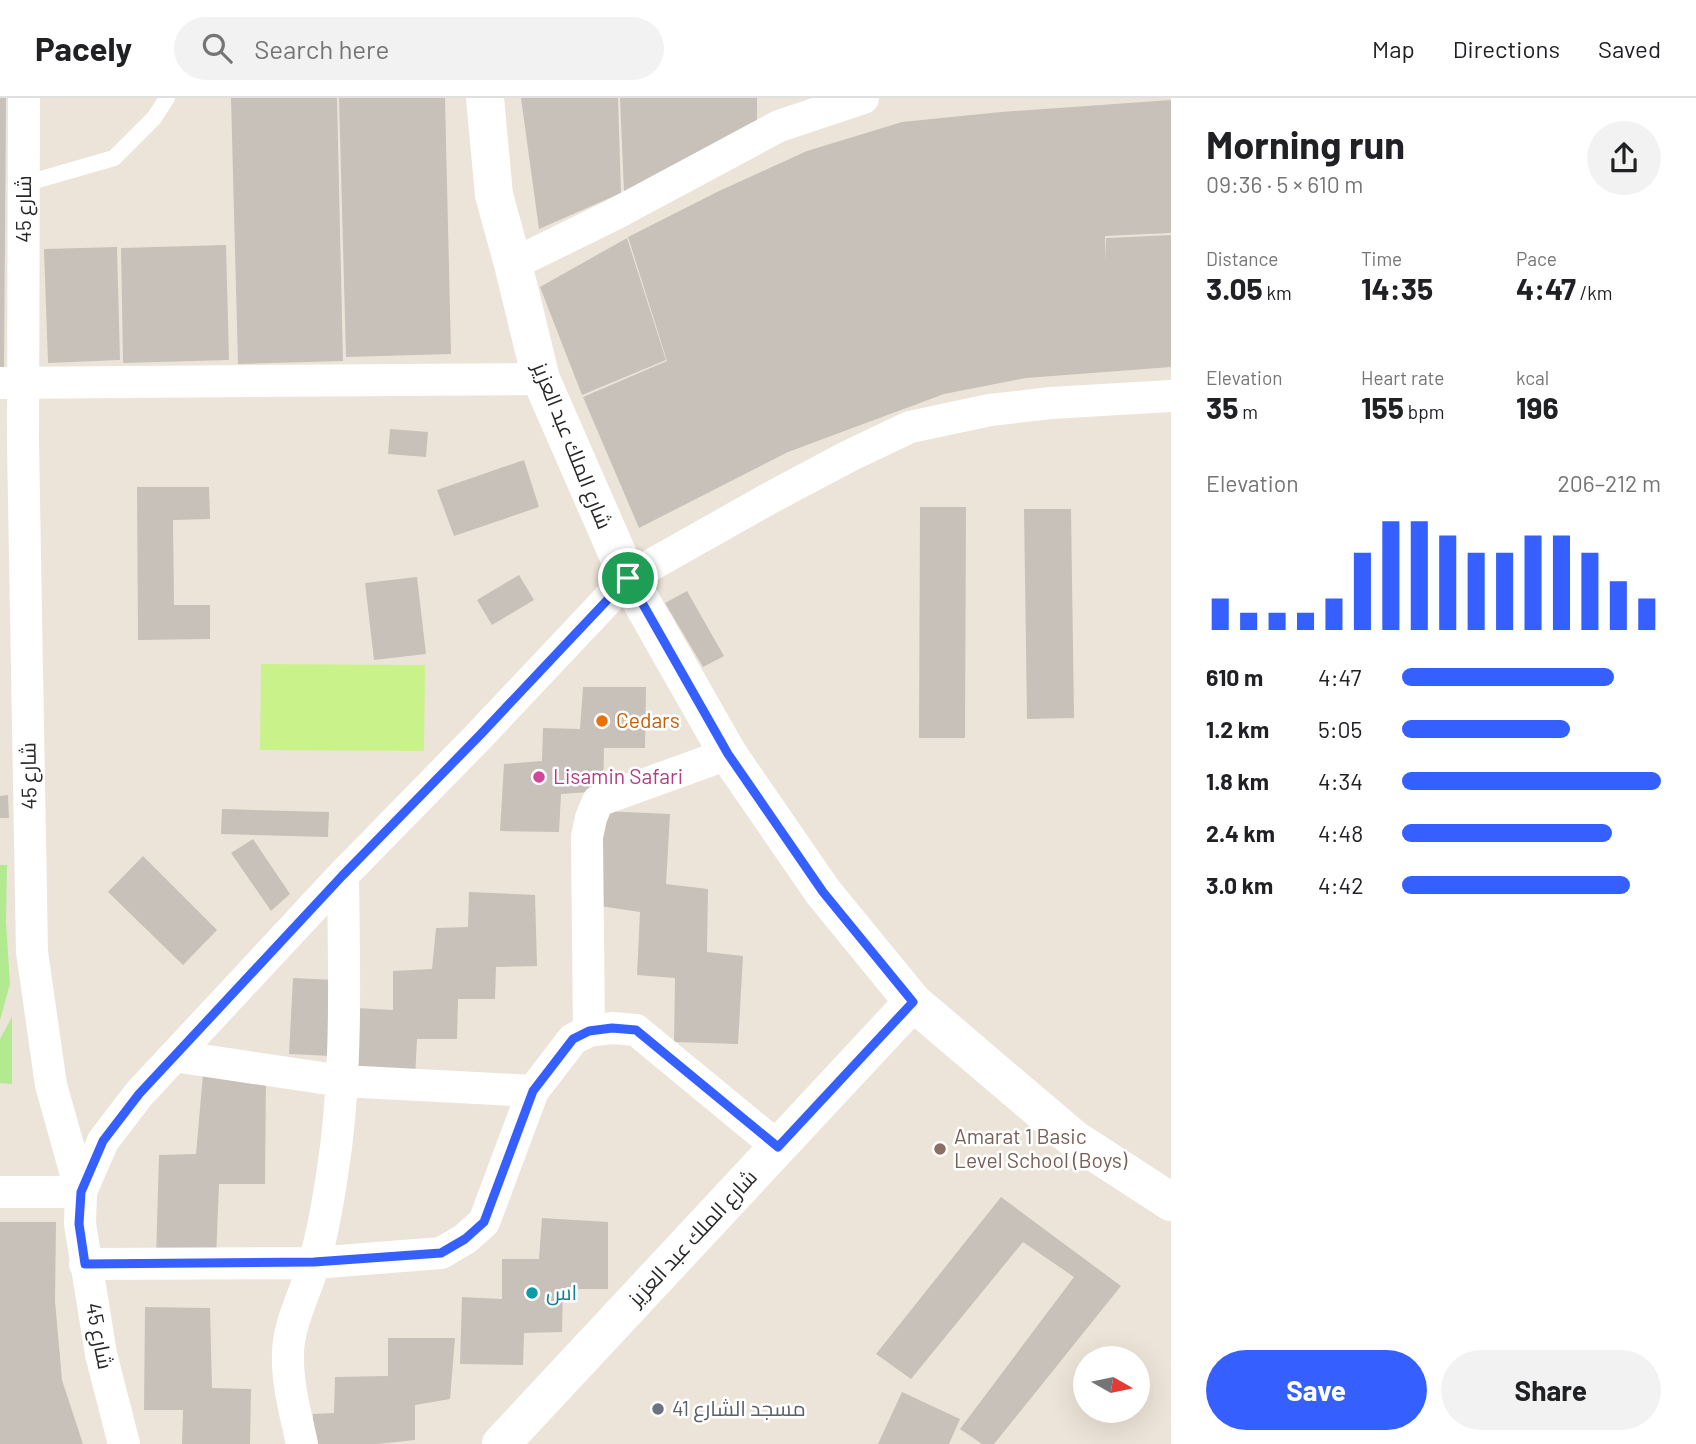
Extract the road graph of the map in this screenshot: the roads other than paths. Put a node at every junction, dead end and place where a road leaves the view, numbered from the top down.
1 (24, 98) edge
2 (167, 98) edge
3 (485, 98) edge
4 (863, 98) edge
5 (779, 112) edge
6 (24, 184) junction
7 (513, 264) junction
8 (541, 379) junction
9 (12, 383) edge
10 (1171, 396) edge
11 (628, 578) junction
12 (728, 754) junction
13 (343, 875) junction
14 (913, 1002) junction
15 (589, 1031) junction
16 (174, 1056) junction
17 (342, 1081) junction
18 (533, 1091) junction
19 (778, 1147) junction
20 (0, 1192) edge
21 (81, 1192) junction
22 (1171, 1202) edge
23 (314, 1262) junction
24 (85, 1264) junction
25 (124, 1444) edge
26 (302, 1444) edge
27 (501, 1444) edge

1 - 6 street, شارع 45
2 - 6 lane
3 - 7 street, شارع الملك عبد العزيز
4 - 5 street
5 - 7 street
6 - 9 street, شارع 45
7 - 8 street, شارع الملك عبد العزيز
8 - 9 street
8 - 11 street, شارع الملك عبد العزيز
9 - 21 street, شارع 45
10 - 11 street
11 - 12 street, شارع الملك عبد العزيز
11 - 13 street
12 - 14 street, شارع الملك عبد العزيز
12 - 15 street
13 - 16 street
13 - 17 street
14 - 19 street, شارع الملك عبد العزيز
14 - 22 street, شارع الملك عبد العزيز
15 - 18 street
15 - 19 street
16 - 17 street
16 - 21 street
17 - 18 street
17 - 23 street
18 - 23 street
19 - 27 street, شارع الملك عبد العزيز
20 - 21 street
21 - 24 street, شارع 45
23 - 24 street
23 - 26 street
24 - 25 street, شارع 45

